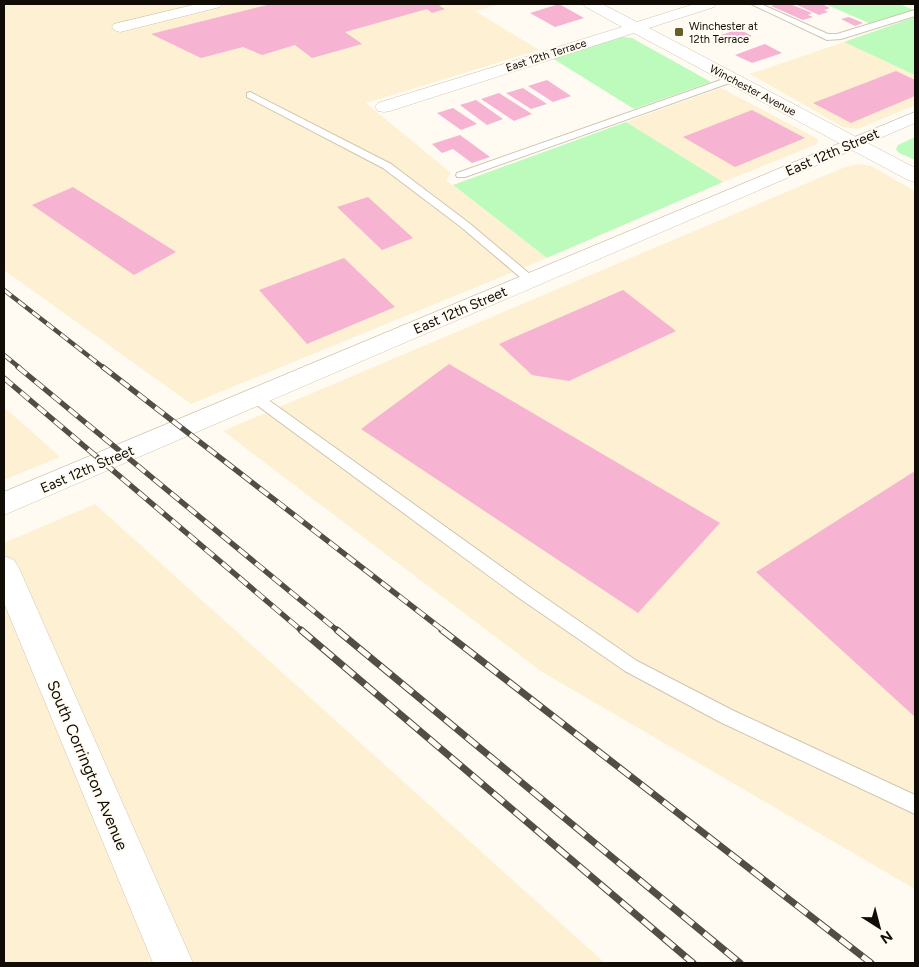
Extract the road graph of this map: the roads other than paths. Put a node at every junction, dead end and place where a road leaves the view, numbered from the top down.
1 (214, 4) edge
2 (591, 4) edge
3 (709, 4) edge
4 (754, 4) edge
5 (915, 13) edge
6 (120, 27) dead end
7 (635, 27) junction
8 (732, 79) junction
9 (250, 95) dead end
10 (384, 107) dead end
11 (915, 117) edge
12 (852, 143) junction
13 (461, 175) dead end
14 (915, 176) edge
15 (531, 280) junction
16 (255, 397) junction
17 (4, 504) edge
18 (4, 568) edge
19 (915, 805) edge
20 (173, 963) edge

1 - 6 street
2 - 7 street, Winchester Avenue
3 - 7 street, East 12th Terrace
4 - 5 lane
7 - 8 street, Winchester Avenue
7 - 10 street, East 12th Terrace
8 - 12 street, Winchester Avenue
8 - 13 lane
9 - 15 lane
11 - 12 street, East 12th Street
12 - 14 street, Winchester Avenue
12 - 15 street, East 12th Street
15 - 16 street, East 12th Street
16 - 17 street, East 12th Street
16 - 19 lane
18 - 20 street, South Corrington Avenue

